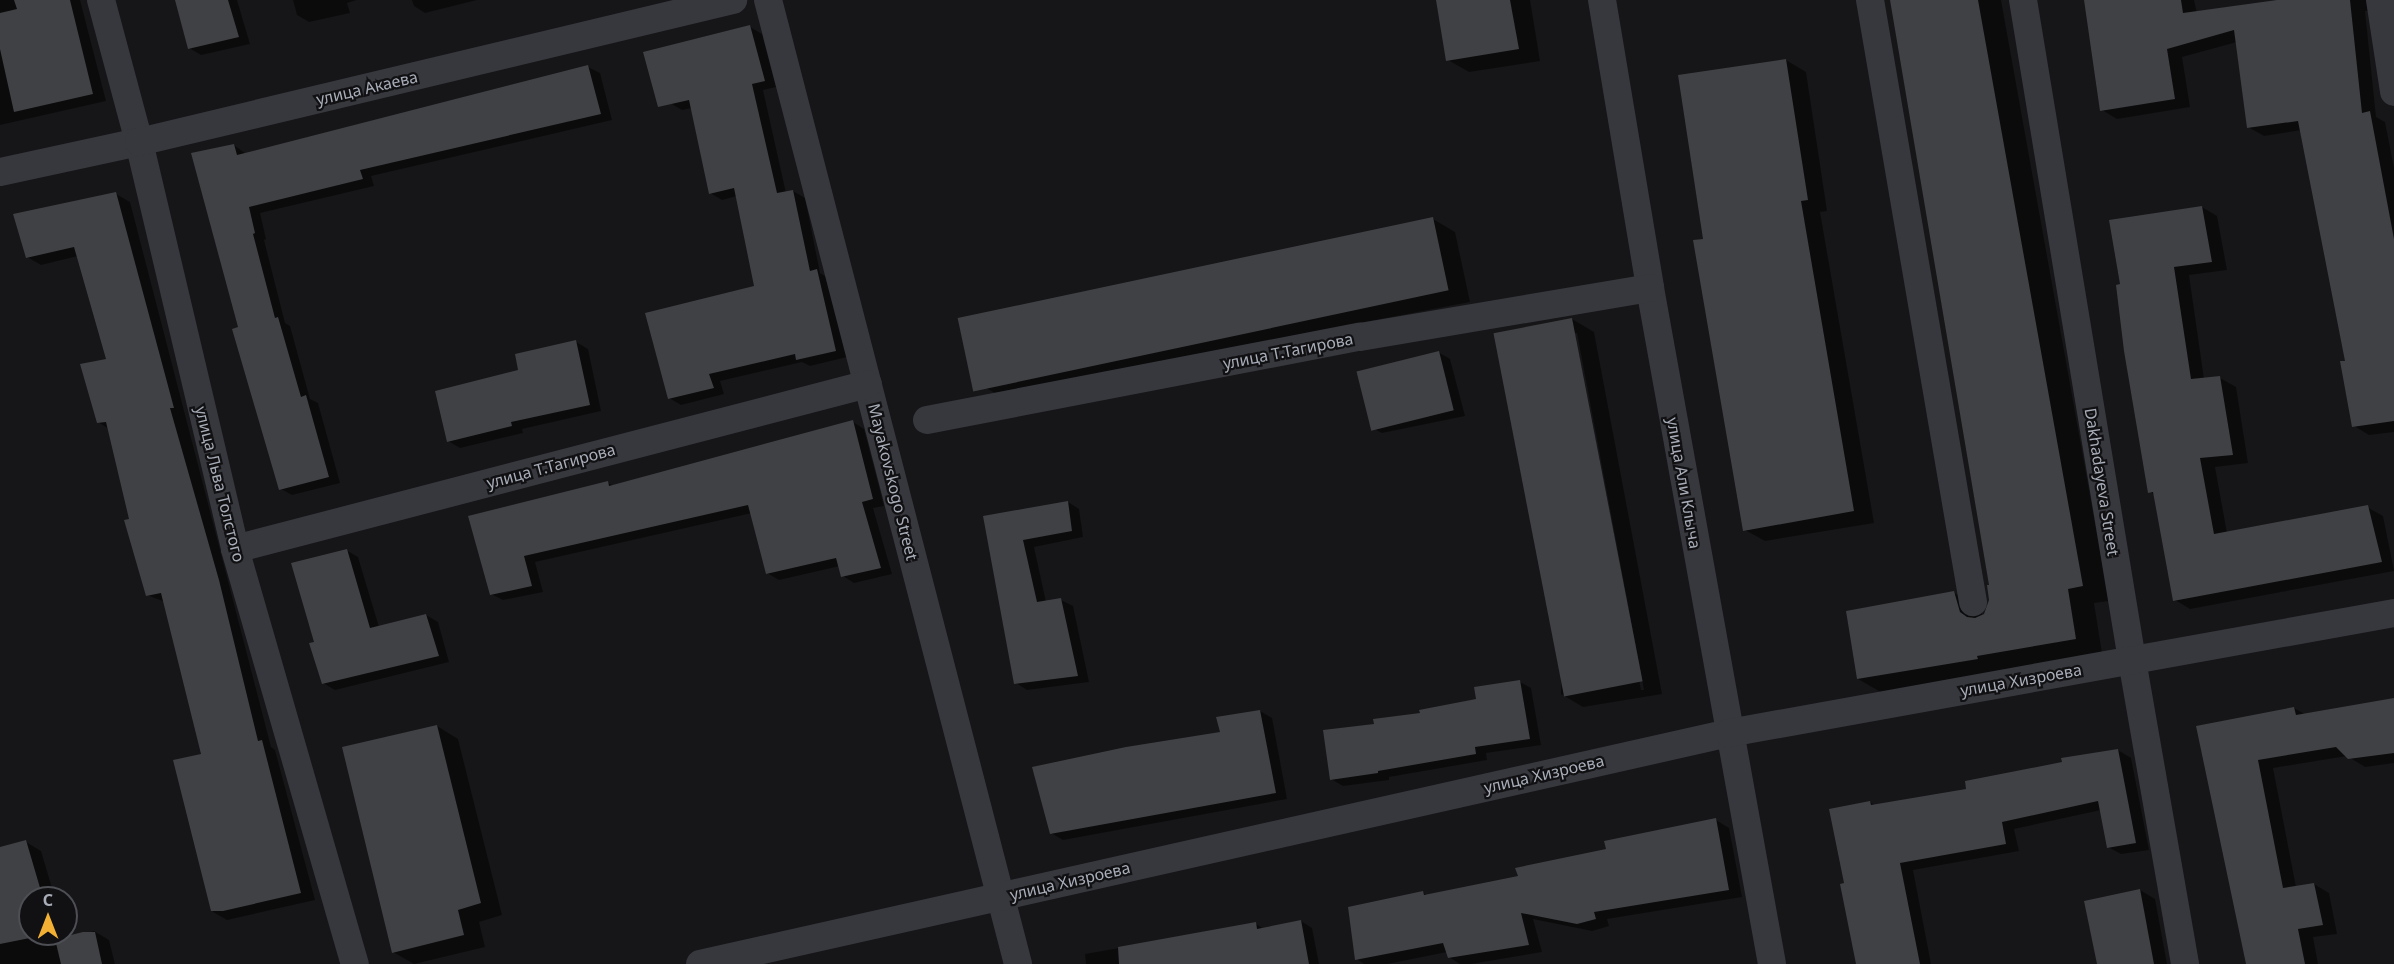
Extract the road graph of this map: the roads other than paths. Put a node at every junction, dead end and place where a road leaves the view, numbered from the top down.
1 (101, 0) edge
2 (733, 0) edge
3 (768, 0) edge
4 (1602, 0) edge
5 (1870, 0) edge
6 (2023, 0) edge
7 (2380, 0) edge
8 (2394, 92) edge
9 (139, 142) junction
10 (0, 172) edge
11 (1650, 288) junction
12 (868, 384) junction
13 (927, 420) dead end
14 (235, 549) junction
15 (1973, 602) dead end
16 (2394, 613) edge
17 (2132, 660) junction
18 (1729, 733) junction
19 (1000, 896) junction
20 (355, 964) edge
21 (700, 964) edge
22 (1018, 964) edge
23 (1772, 964) edge
24 (2185, 964) edge

1 - 9 street, улица Льва Толстого
2 - 9 street, улица Акаева
3 - 12 street, Mayakovskogo Street
4 - 11 street, улица Али Клыча
5 - 15 street
6 - 17 street, Dakhadayeva Street
7 - 8 street
9 - 10 street, улица Акаева
9 - 14 street, улица Льва Толстого
11 - 13 street, улица Т.Тагирова
11 - 18 street, улица Али Клыча
12 - 14 street, улица Т.Тагирова
12 - 19 street, Mayakovskogo Street
14 - 20 street, улица Льва Толстого
16 - 17 street, улица Хизроева
17 - 18 street, улица Хизроева
17 - 24 street, Dakhadayeva Street
18 - 19 street, улица Хизроева
18 - 23 street, улица Али Клыча
19 - 21 street, улица Хизроева
19 - 22 street, Mayakovskogo Street

